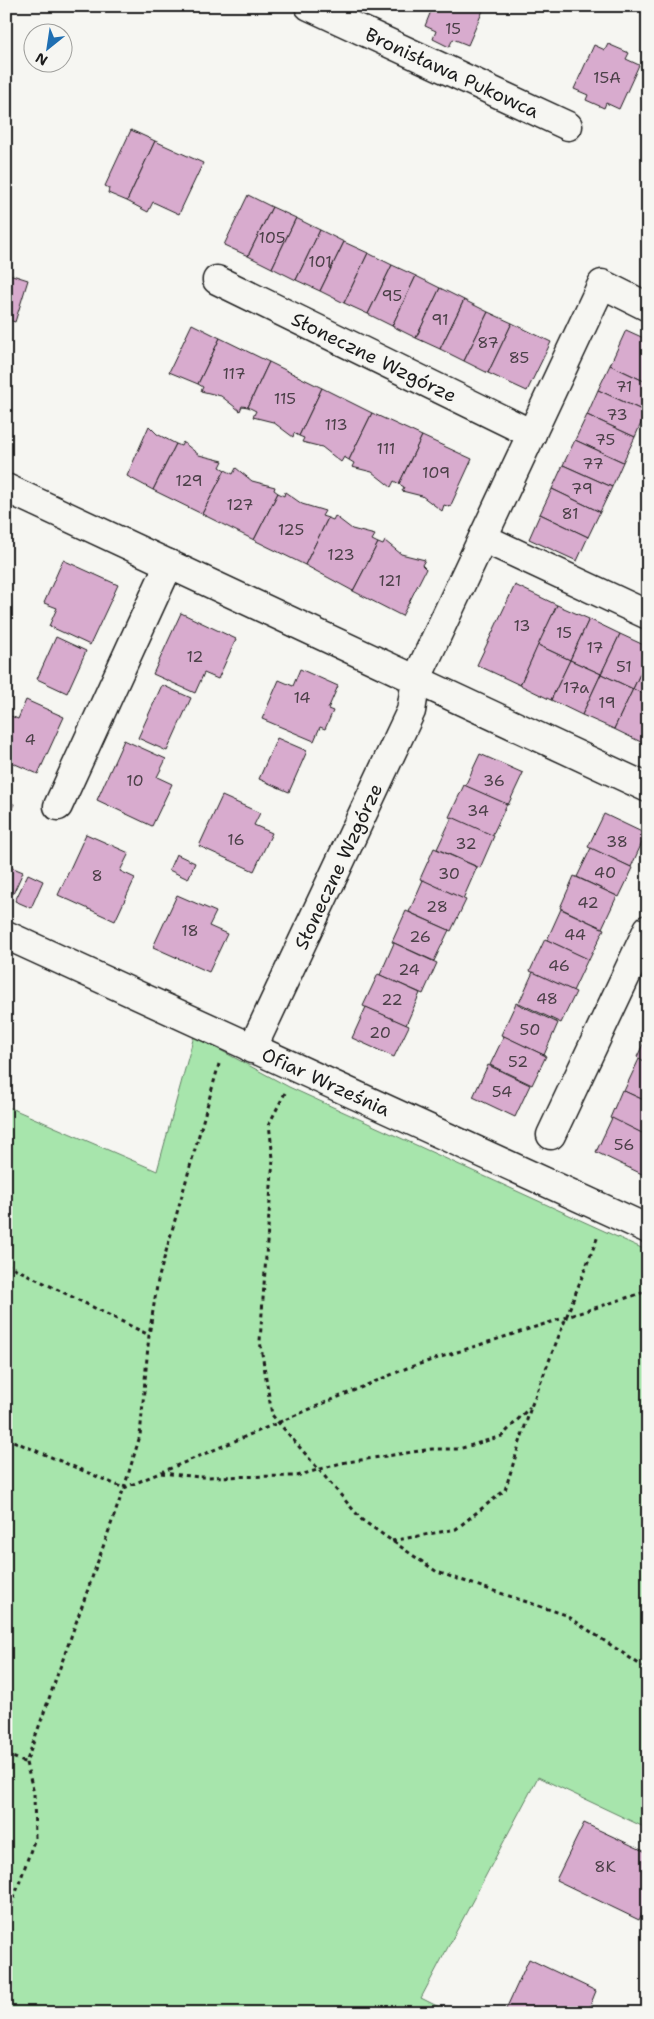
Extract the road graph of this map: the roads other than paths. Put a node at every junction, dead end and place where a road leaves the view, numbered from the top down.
1 (309, 6) edge
2 (568, 126) dead end
3 (217, 280) dead end
4 (648, 307) edge
5 (532, 434) junction
6 (6, 488) edge
7 (483, 538) junction
8 (168, 564) junction
9 (648, 615) edge
10 (416, 680) junction
11 (648, 788) edge
12 (58, 806) dead end
13 (648, 929) edge
14 (6, 935) edge
15 (252, 1049) junction
16 (551, 1135) dead end
17 (648, 1229) edge

1 - 2 street, Bronisława Pukowca
3 - 5 street, Słoneczne Wzgórze
4 - 5 street, Słoneczne Wzgórze
5 - 7 street, Słoneczne Wzgórze
6 - 8 street
7 - 9 street
7 - 10 street, Słoneczne Wzgórze
8 - 10 street
8 - 12 street
10 - 11 street
10 - 15 street, Słoneczne Wzgórze
13 - 16 street
14 - 15 street, Ofiar Września
15 - 17 street, Ofiar Września

